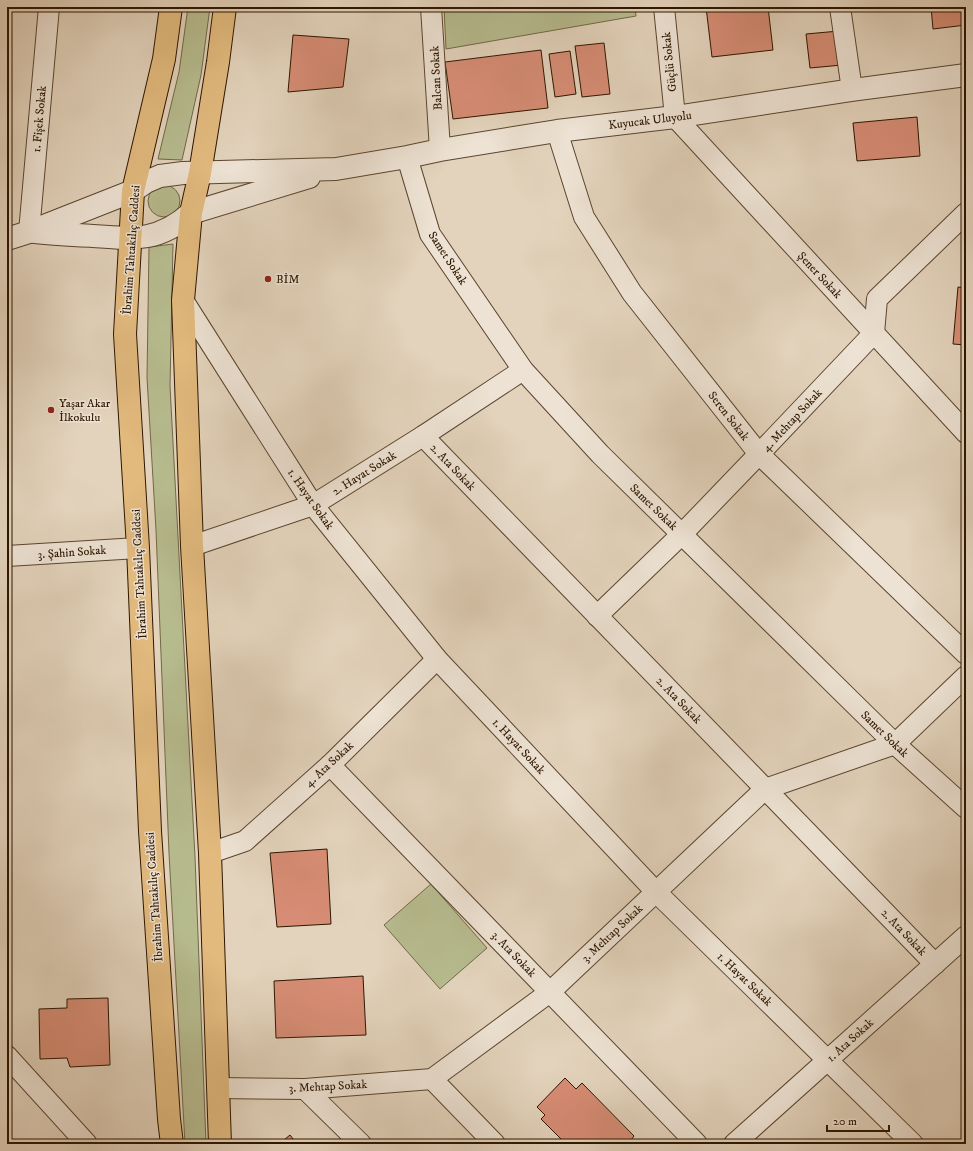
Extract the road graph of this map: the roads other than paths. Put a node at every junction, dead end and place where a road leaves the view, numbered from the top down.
1 (49, 7) edge
2 (171, 7) edge
3 (225, 7) edge
4 (431, 7) edge
5 (664, 7) edge
6 (840, 7) edge
7 (966, 75) edge
8 (852, 90) junction
9 (675, 117) junction
10 (557, 131) junction
11 (440, 150) junction
12 (407, 157) junction
13 (336, 169) junction
14 (200, 173) junction
15 (133, 191) junction
16 (191, 213) junction
17 (966, 213) edge
18 (29, 232) junction
19 (7, 239) edge
20 (131, 239) junction
21 (183, 300) junction
22 (874, 333) junction
23 (523, 370) junction
24 (965, 431) edge
25 (423, 436) junction
26 (760, 454) junction
27 (312, 505) junction
28 (682, 534) junction
29 (192, 546) junction
30 (138, 548) junction
31 (7, 556) edge
32 (597, 616) junction
33 (966, 654) edge
34 (437, 659) junction
35 (966, 676) edge
36 (894, 744) junction
37 (330, 765) junction
38 (765, 789) junction
39 (966, 808) edge
40 (210, 853) junction
41 (656, 892) junction
42 (966, 936) edge
43 (935, 964) junction
44 (550, 992) junction
45 (7, 1056) edge
46 (828, 1060) junction
47 (432, 1079) junction
48 (218, 1088) junction
49 (304, 1089) junction
50 (87, 1144) edge
51 (172, 1144) edge
52 (220, 1144) edge
53 (361, 1144) edge
54 (495, 1144) edge
55 (697, 1144) edge
56 (734, 1144) edge
57 (913, 1144) edge

1 - 18 street, 1. Fişek Sokak
2 - 15 main road, İbrahim Tahtakılıç Caddesi
3 - 14 main road
4 - 11 street, Balcan Sokak
5 - 9 street, Güçlü Sokak
6 - 8 street
7 - 8 street, Kuyucak Uluyolu
8 - 9 street, Kuyucak Uluyolu
9 - 10 street, Kuyucak Uluyolu
9 - 22 street, Şener Sokak
10 - 11 street, Kuyucak Uluyolu
10 - 26 street, Seren Sokak
11 - 12 street, Kuyucak Uluyolu
12 - 13 street, Kuyucak Uluyolu
12 - 23 street, Samet Sokak
13 - 14 street
13 - 16 street
14 - 15 street
14 - 16 main road
15 - 18 street
15 - 20 main road, İbrahim Tahtakılıç Caddesi
16 - 20 street
16 - 21 main road
17 - 22 street
18 - 19 street
18 - 20 street
20 - 30 main road, İbrahim Tahtakılıç Caddesi
21 - 27 street, 1. Hayat Sokak
21 - 29 main road
22 - 24 street, Şener Sokak
22 - 26 street, 4. Mehtap Sokak
23 - 25 street, 2. Hayat Sokak
23 - 28 street, Samet Sokak
25 - 27 street, 2. Hayat Sokak
25 - 32 street, 2. Ata Sokak
26 - 28 street, 4. Mehtap Sokak
26 - 33 street, Seren Sokak
27 - 29 street, 2. Hayat Sokak
27 - 34 street, 1. Hayat Sokak
28 - 32 street, 4. Mehtap Sokak
28 - 36 street, Samet Sokak
29 - 40 main road
30 - 31 street, 3. Şahin Sokak
30 - 51 main road, İbrahim Tahtakılıç Caddesi
32 - 38 street, 2. Ata Sokak
34 - 37 street, 4. Ata Sokak
34 - 41 street, 1. Hayat Sokak
35 - 36 street, 3. Mehtap Sokak
36 - 38 street, 3. Mehtap Sokak
36 - 39 street, Samet Sokak
37 - 40 street, 4. Ata Sokak
37 - 44 street, 3. Ata Sokak
38 - 41 street, 3. Mehtap Sokak
38 - 43 street, 2. Ata Sokak
40 - 48 main road
41 - 44 street, 3. Mehtap Sokak
41 - 46 street, 1. Hayat Sokak
42 - 43 street, 1. Ata Sokak
43 - 46 street, 1. Ata Sokak
44 - 47 street, 3. Mehtap Sokak
44 - 55 street, 3. Ata Sokak
45 - 50 street
46 - 56 street, 1. Ata Sokak
46 - 57 street, 1. Hayat Sokak
47 - 49 street, 3. Mehtap Sokak
47 - 54 street
48 - 49 street, 3. Mehtap Sokak
48 - 52 main road
49 - 53 street

